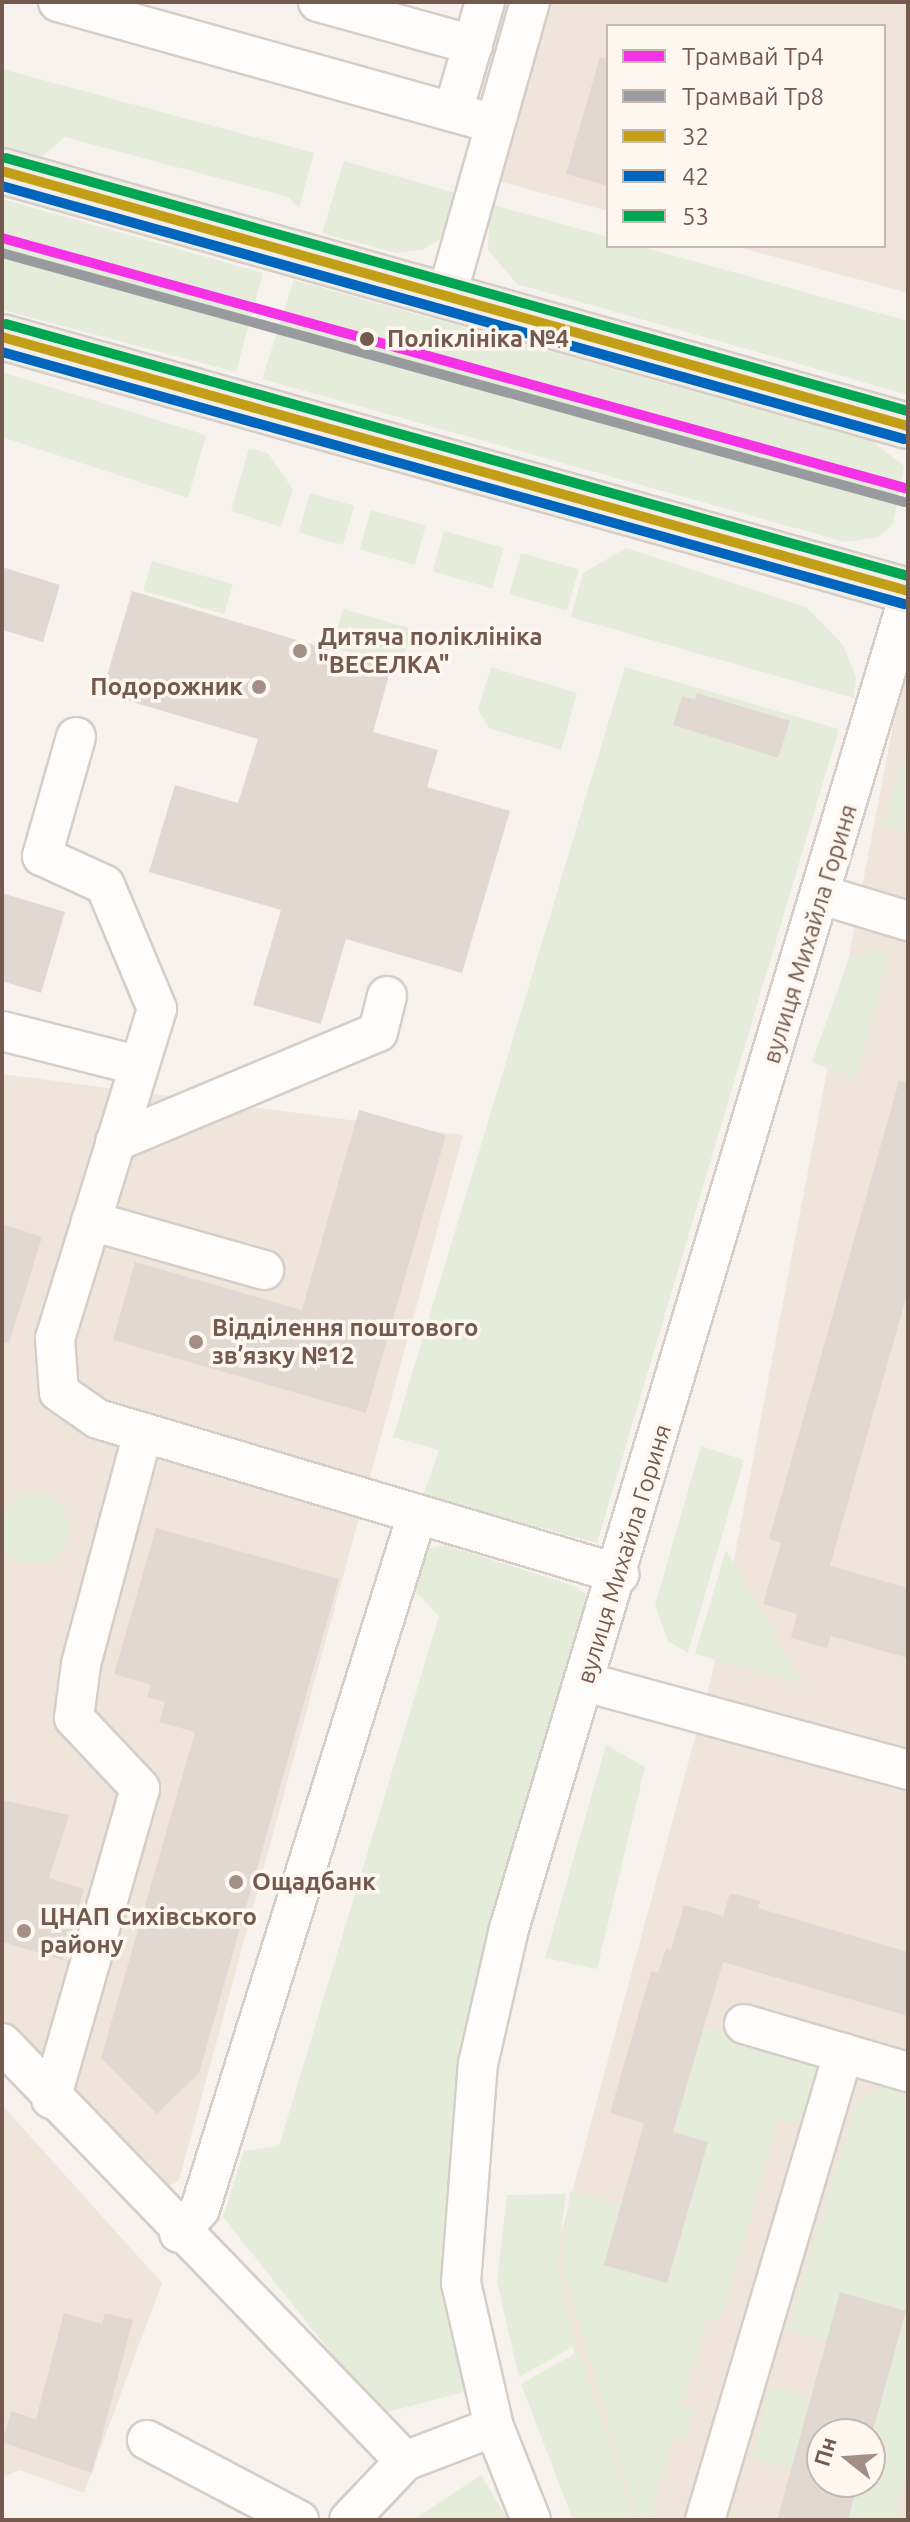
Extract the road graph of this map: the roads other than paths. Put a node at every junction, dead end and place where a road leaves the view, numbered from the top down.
1 (58, 2) edge
2 (318, 2) edge
3 (485, 2) edge
4 (530, 2) edge
5 (473, 45) junction
6 (453, 112) junction
7 (494, 124) junction
8 (2, 171) edge
9 (447, 295) junction
10 (2, 337) edge
11 (908, 426) edge
12 (908, 591) edge
13 (908, 598) edge
14 (76, 737) dead end
15 (822, 895) junction
16 (908, 921) edge
17 (387, 996) dead end
18 (2, 1031) edge
19 (136, 1065) junction
20 (115, 1142) junction
21 (91, 1221) junction
22 (264, 1270) dead end
23 (143, 1433) junction
24 (417, 1515) junction
25 (619, 1574) junction
26 (585, 1682) junction
27 (908, 1770) edge
28 (744, 2024) dead end
29 (2, 2043) edge
30 (843, 2053) junction
31 (908, 2072) edge
32 (51, 2099) junction
33 (179, 2233) junction
34 (494, 2427) junction
35 (147, 2440) dead end
36 (405, 2461) junction
37 (299, 2520) edge
38 (349, 2520) edge
39 (531, 2520) edge
40 (705, 2520) edge

1 - 6 street
2 - 5 street
3 - 5 street
4 - 7 street
5 - 6 street
6 - 7 street
7 - 9 street
8 - 9 main road
9 - 11 main road
10 - 12 main road
13 - 15 street, вулиця Михайла Гориня
14 - 19 street
15 - 16 street
15 - 25 street, вулиця Михайла Гориня
17 - 20 street
18 - 19 street
19 - 20 street
20 - 21 street
21 - 22 street
21 - 23 street
23 - 24 street
23 - 32 street
24 - 25 street
24 - 33 street
25 - 26 street, вулиця Михайла Гориня
26 - 27 street
26 - 34 street, вулиця Михайла Гориня
28 - 30 street
29 - 32 street
30 - 31 street
30 - 40 street
32 - 33 street
33 - 36 street
34 - 36 street
34 - 39 street, вулиця Михайла Гориня
35 - 37 street
36 - 38 street

